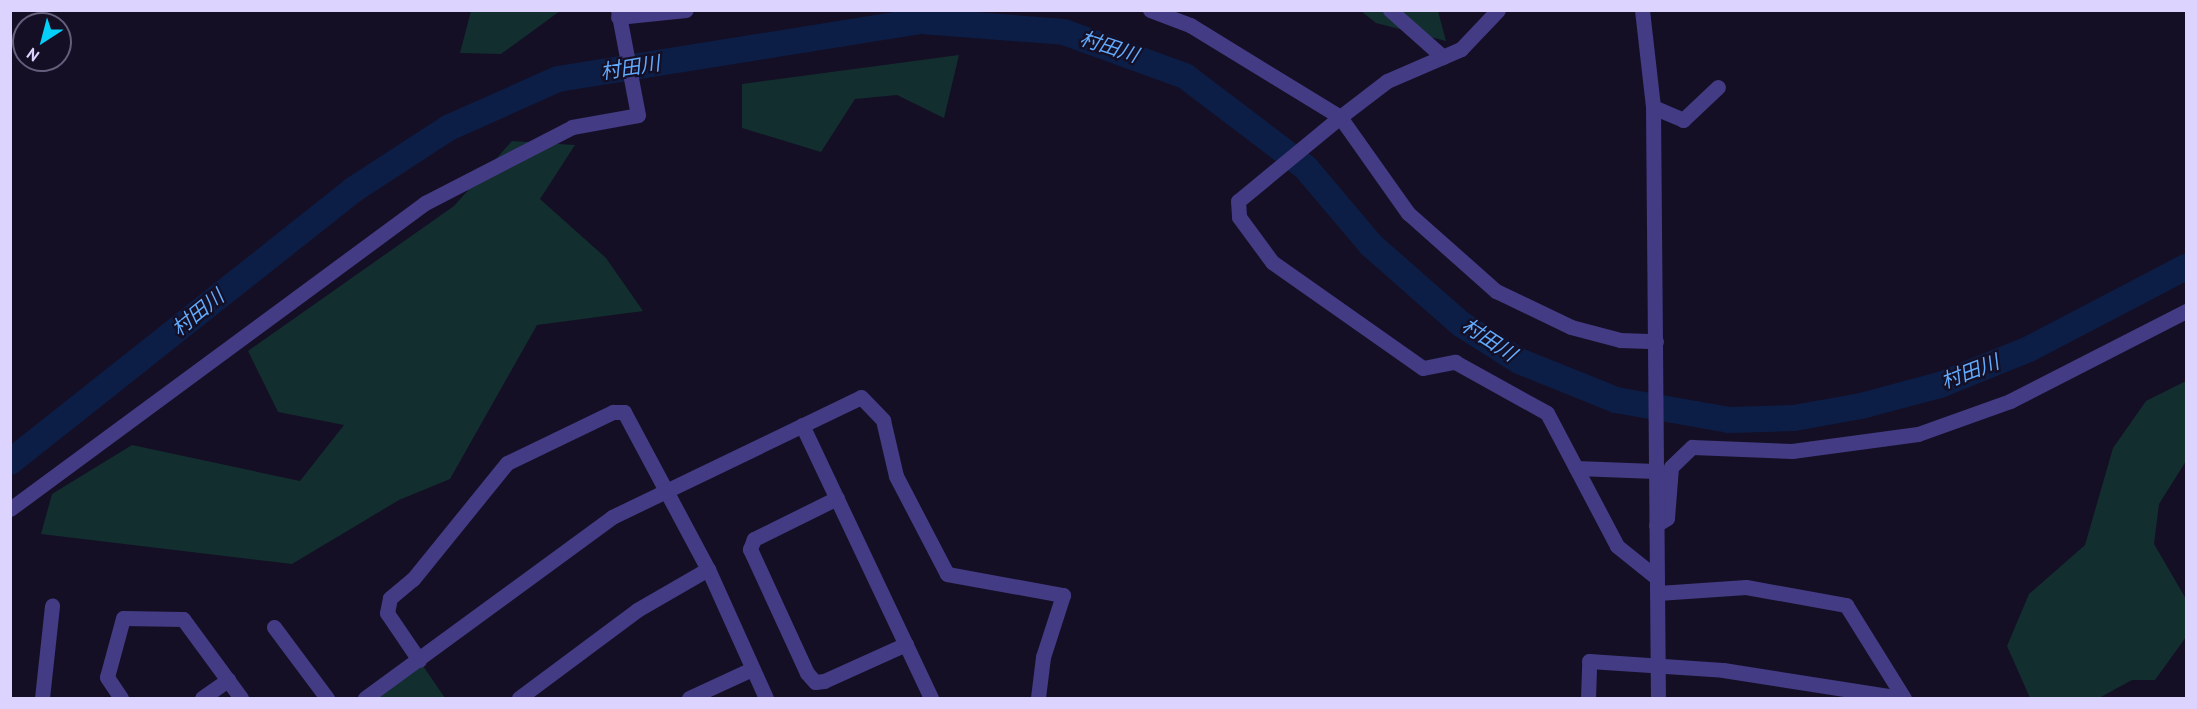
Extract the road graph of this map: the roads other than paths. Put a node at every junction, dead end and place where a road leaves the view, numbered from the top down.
1 (686, 10) edge
2 (1150, 10) edge
3 (1390, 10) edge
4 (1498, 10) edge
5 (1642, 10) edge
6 (618, 14) edge
7 (1443, 57) junction
8 (1718, 87) dead end
9 (1653, 107) junction
10 (1340, 117) junction
11 (2187, 311) edge
12 (1656, 341) junction
13 (802, 425) junction
14 (1576, 468) junction
15 (1655, 471) junction
16 (666, 488) junction
17 (837, 498) junction
18 (10, 509) edge
19 (1656, 525) junction
20 (708, 569) junction
21 (1657, 586) junction
22 (52, 606) dead end
23 (274, 627) dead end
24 (906, 644) junction
25 (419, 660) junction
26 (1657, 668) junction
27 (752, 669) junction
28 (228, 680) junction
29 (42, 698) edge
30 (121, 699) edge
31 (202, 699) edge
32 (241, 699) edge
33 (327, 699) edge
34 (365, 699) edge
35 (519, 699) edge
36 (689, 699) edge
37 (766, 699) edge
38 (931, 699) edge
39 (1038, 699) edge
40 (1588, 699) edge
41 (1658, 699) edge
42 (1903, 699) edge

1 - 6 street
2 - 10 street
3 - 7 street
4 - 7 street
5 - 9 street
6 - 18 street
7 - 10 street
8 - 9 street
9 - 12 street
10 - 12 street
10 - 14 street
11 - 19 street
12 - 15 street
13 - 16 street
13 - 17 street
13 - 39 street
14 - 15 street
14 - 21 street
15 - 19 street
16 - 20 street
16 - 25 street
16 - 25 street
17 - 24 street
17 - 24 street
19 - 21 street
20 - 27 street
20 - 35 street
21 - 26 street
21 - 42 street
22 - 29 street
23 - 33 street
24 - 38 street
25 - 34 street
26 - 40 street
26 - 41 street
26 - 42 street
27 - 36 street
27 - 37 street
28 - 30 street
28 - 31 street
28 - 32 street

